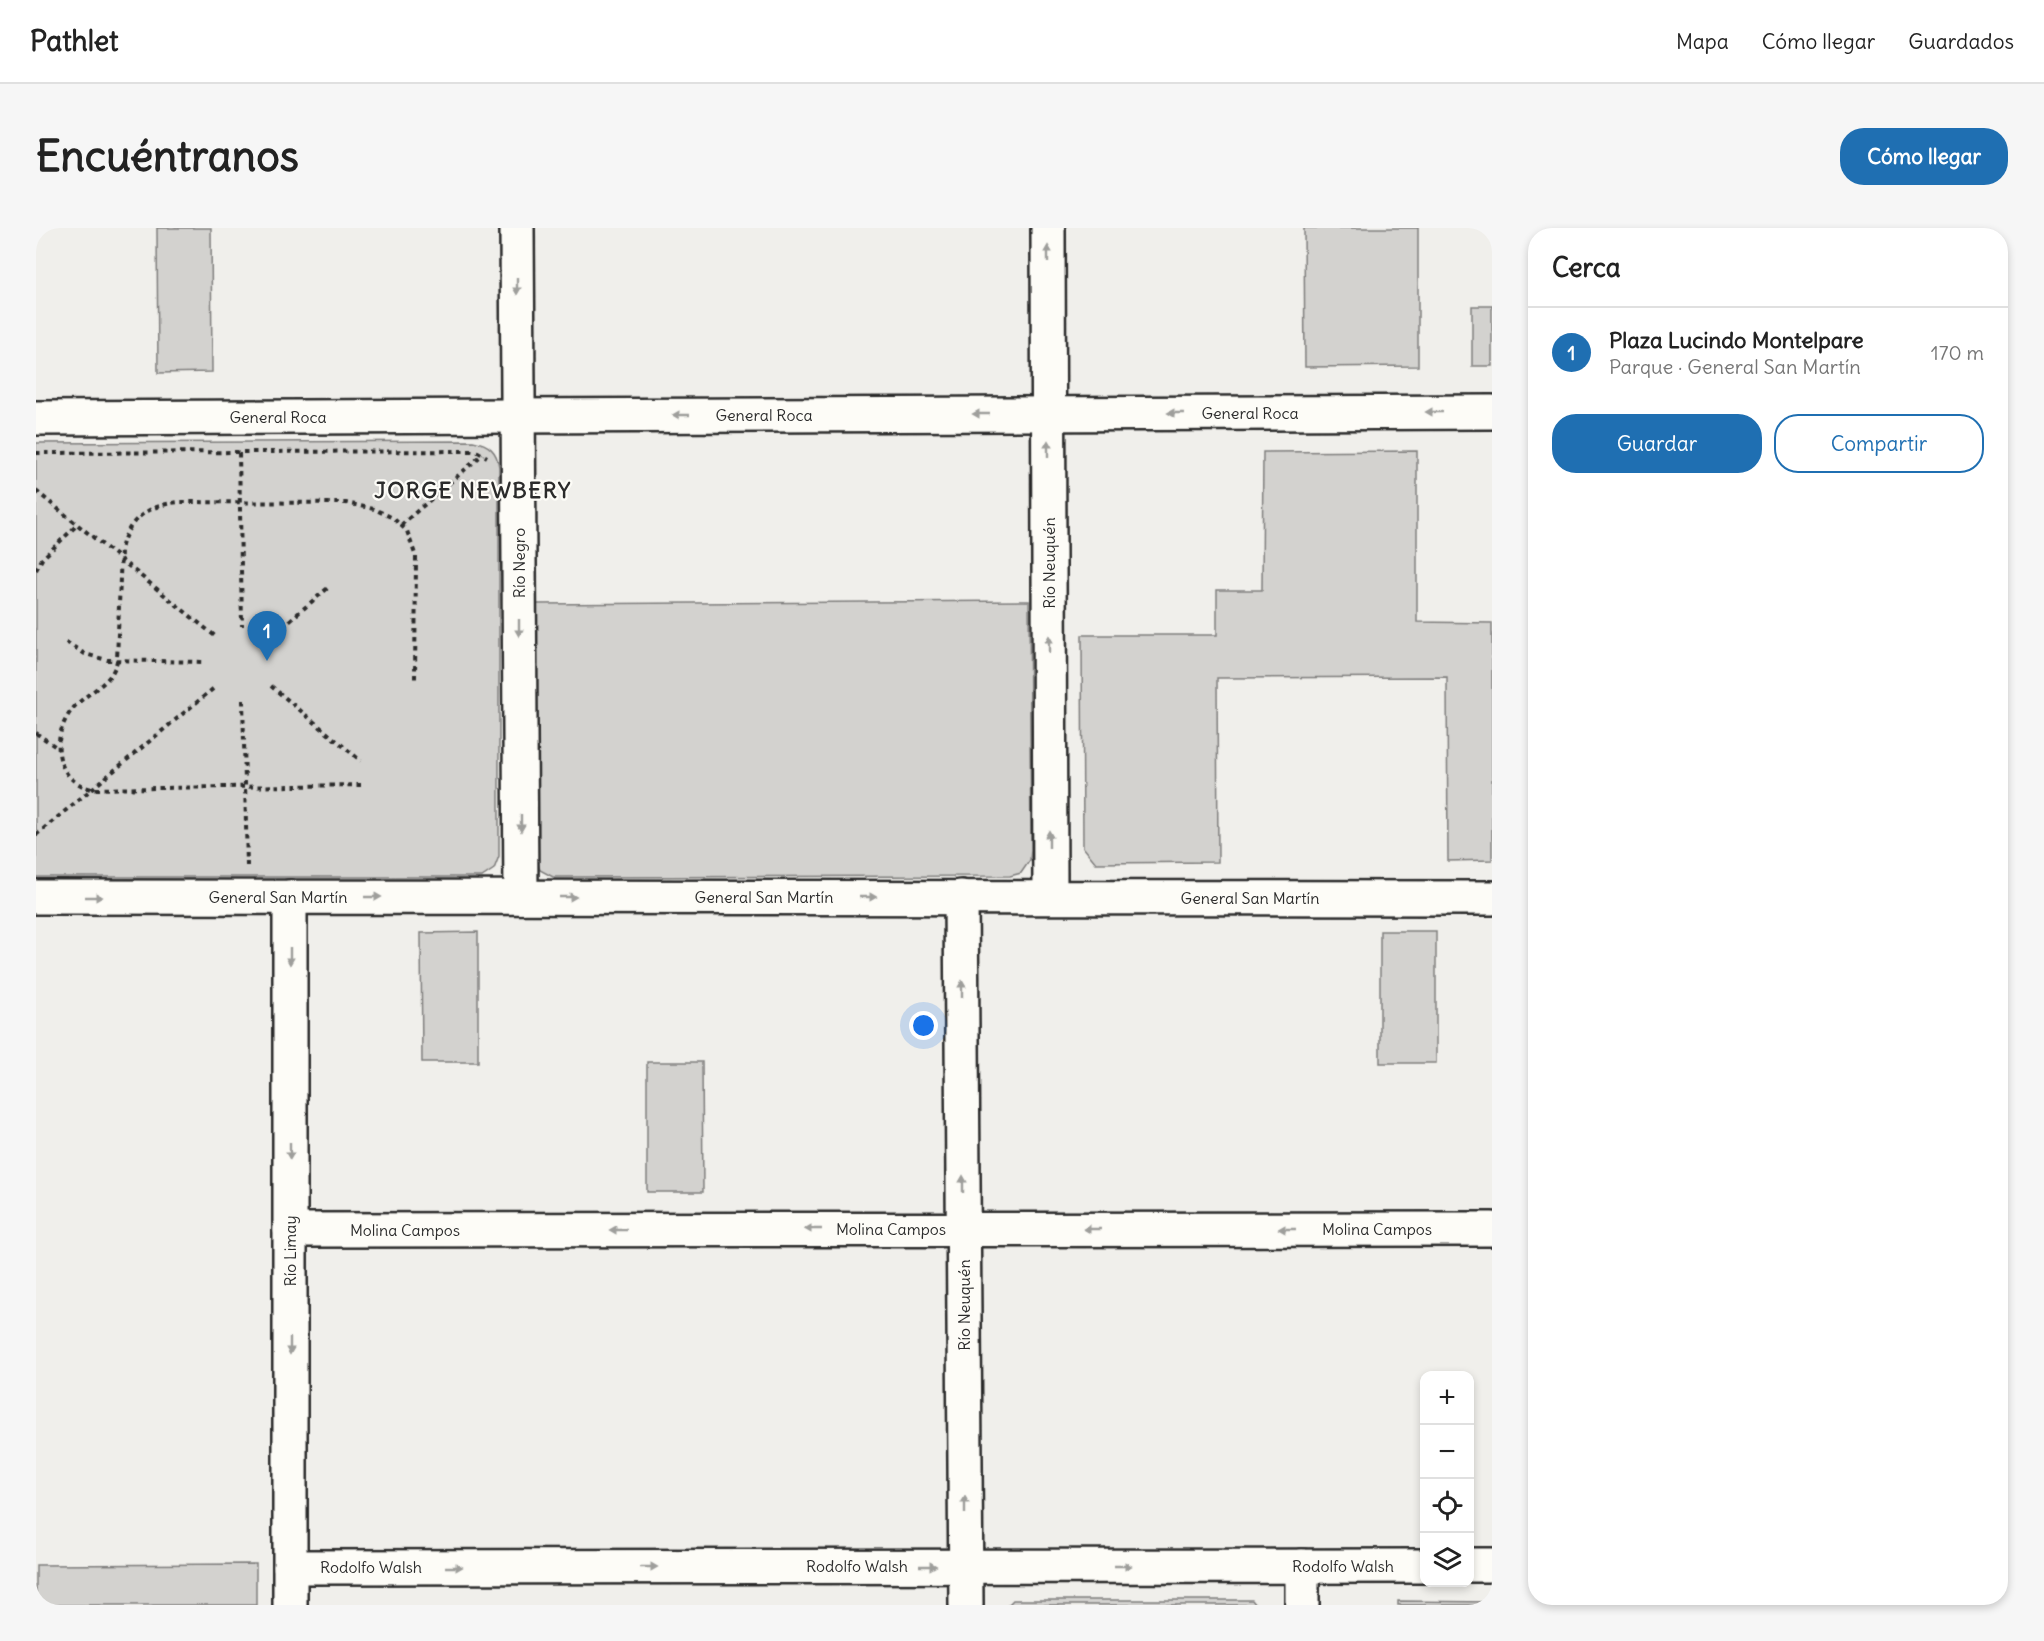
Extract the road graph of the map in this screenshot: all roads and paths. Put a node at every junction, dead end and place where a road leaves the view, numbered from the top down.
1 (517, 228) edge
2 (1048, 228) edge
3 (1492, 412) edge
4 (1048, 414) junction
5 (518, 416) junction
6 (36, 418) edge
7 (239, 452) junction
8 (36, 453) edge
9 (483, 454) junction
10 (490, 462) dead end
11 (36, 491) edge
12 (240, 502) junction
13 (77, 525) junction
14 (401, 525) junction
15 (121, 559) junction
16 (36, 570) edge
17 (329, 587) dead end
18 (242, 626) dead end
19 (215, 636) dead end
20 (269, 638) dead end
21 (66, 642) dead end
22 (117, 661) junction
23 (204, 662) dead end
24 (415, 679) dead end
25 (271, 686) dead end
26 (214, 688) dead end
27 (243, 700) dead end
28 (36, 733) edge
29 (59, 749) junction
30 (361, 761) dead end
31 (361, 785) dead end
32 (245, 787) junction
33 (92, 789) junction
34 (36, 835) edge
35 (236, 867) dead end
36 (36, 897) edge
37 (290, 897) junction
38 (521, 897) junction
39 (961, 897) junction
40 (1050, 897) junction
41 (1492, 898) edge
42 (963, 1229) junction
43 (1492, 1229) edge
44 (290, 1230) junction
45 (1474, 1565) edge
46 (1492, 1565) edge
47 (965, 1566) junction
48 (1302, 1566) junction
49 (1420, 1566) edge
50 (290, 1567) junction
51 (290, 1605) edge
52 (966, 1605) edge
53 (1302, 1605) edge

1 -> 5 street, Río Negro
4 -> 2 street, Río Neuquén
3 -> 4 street, General Roca
4 -> 5 street, General Roca
40 -> 4 street, Río Neuquén
5 - 6 street, General Roca
5 -> 38 street, Río Negro
7 - 8 path
7 - 9 path
7 - 12 path
9 - 10 path
9 - 14 path
11 - 13 path
12 - 14 path
12 - 15 path
12 - 18 path
13 - 15 path
13 - 16 path
14 - 24 path
15 - 19 path
15 - 22 path
17 - 20 path
21 - 22 path
22 - 23 path
22 - 29 path
25 - 30 path
26 - 33 path
27 - 32 path
28 - 29 path
29 - 33 path
31 - 32 path
32 - 33 path
32 - 35 path
33 - 34 path
36 -> 37 street, General San Martín
37 -> 38 street, General San Martín
37 -> 44 street, Río Limay
38 -> 39 street, General San Martín
39 - 40 street, General San Martín
42 -> 39 street, Río Neuquén
40 - 41 street, General San Martín
43 -> 42 street, Molina Campos
42 -> 44 street, Molina Campos
47 -> 42 street, Río Neuquén
44 -> 50 street, Río Limay
45 - 46 street
47 -> 48 street, Rodolfo Walsh
50 -> 47 street, Rodolfo Walsh
47 - 52 street, Río Neuquén
48 - 49 street, Rodolfo Walsh
48 - 53 street
50 - 51 street, Río Limay

